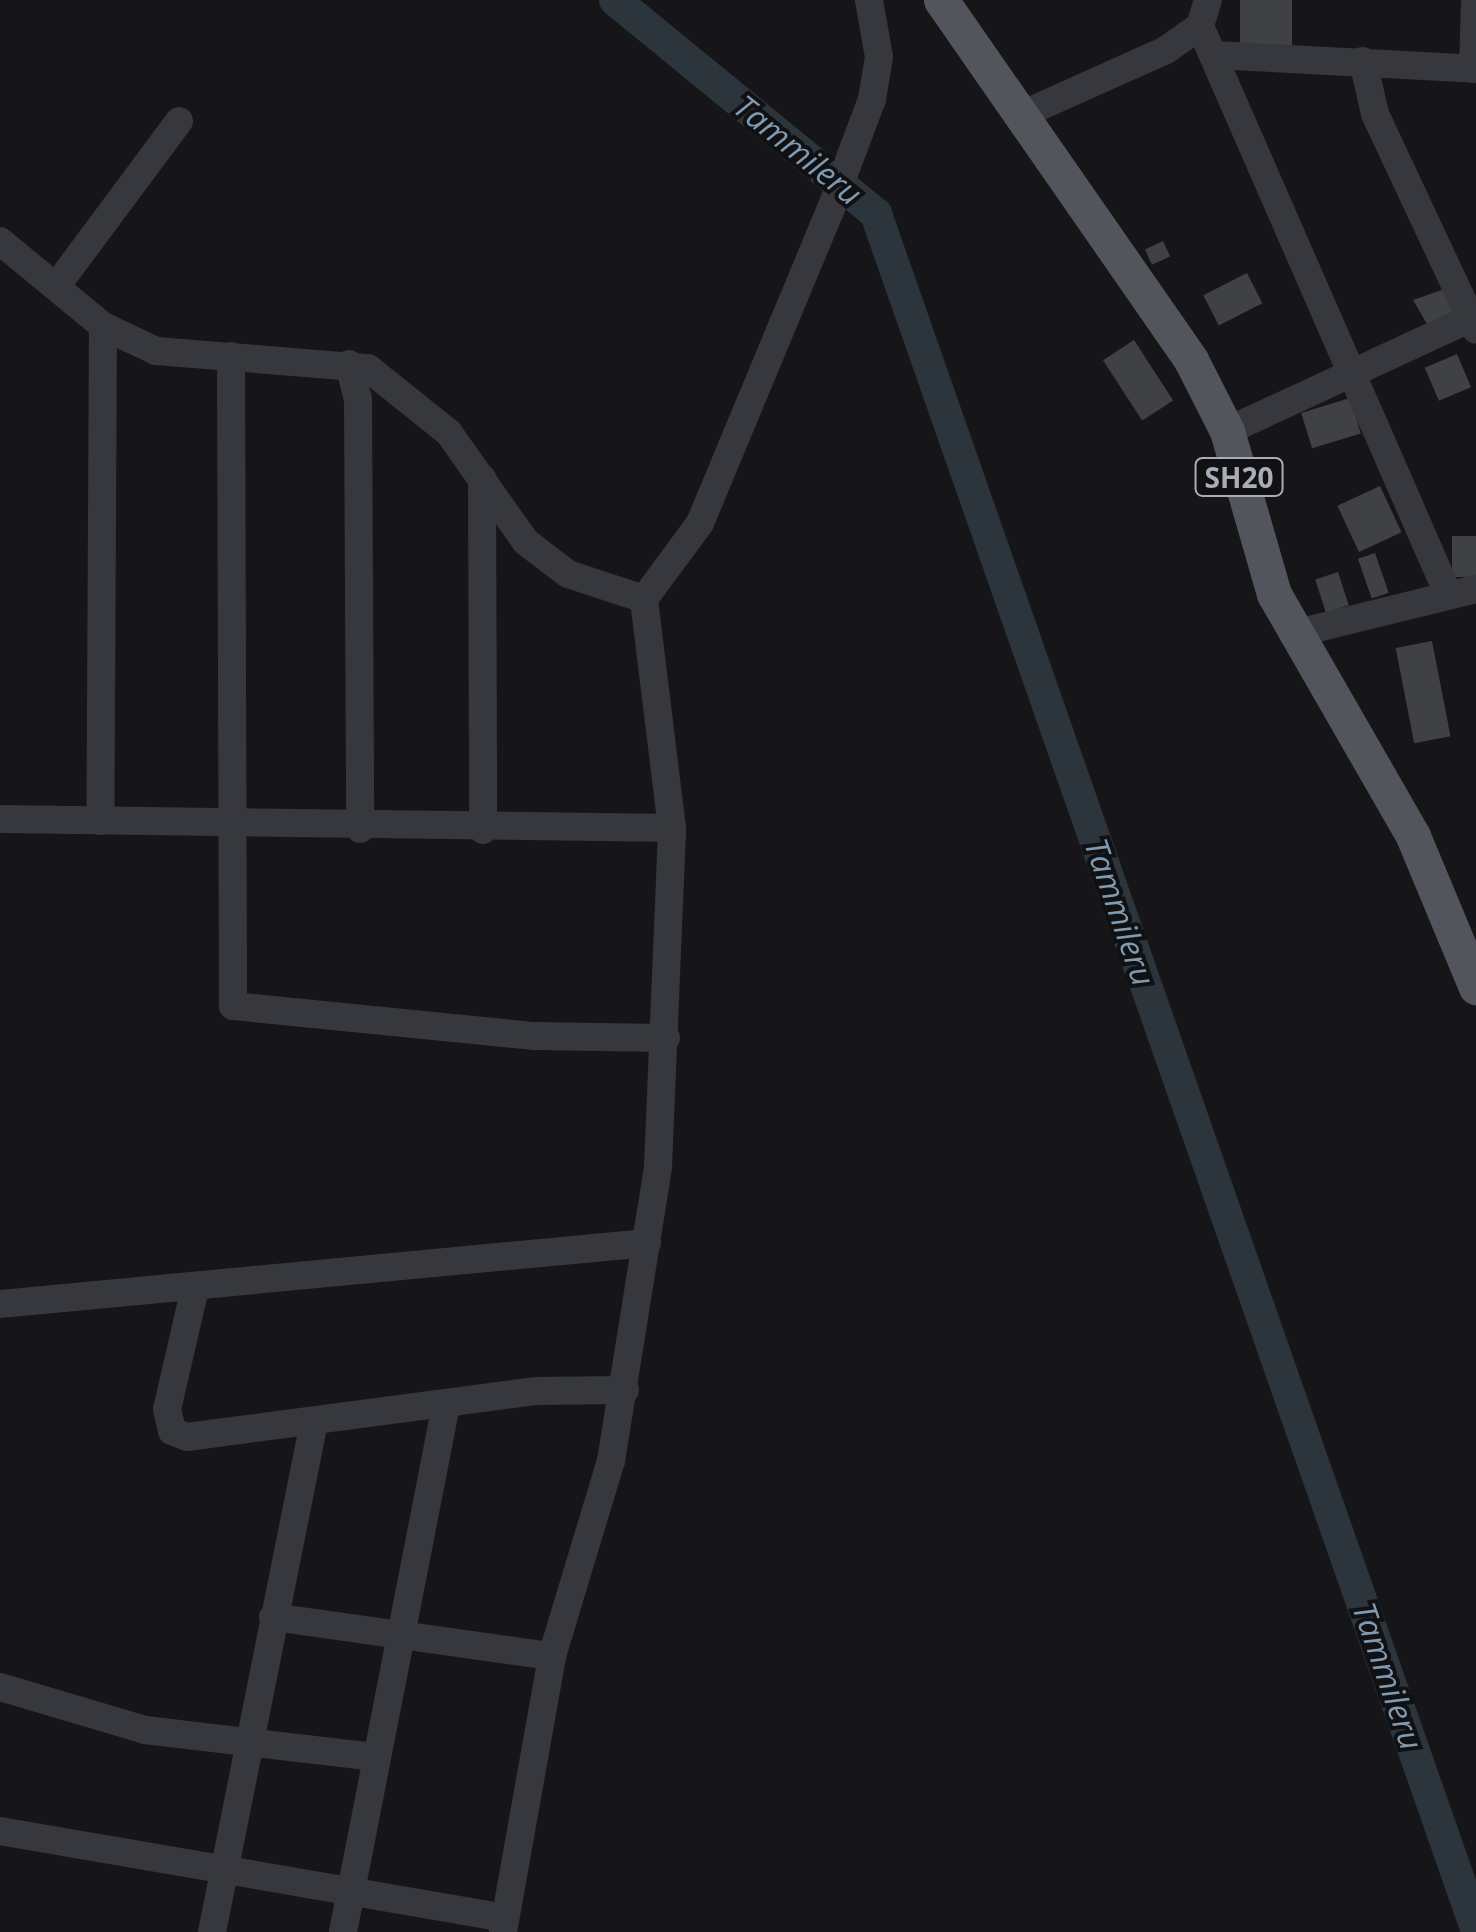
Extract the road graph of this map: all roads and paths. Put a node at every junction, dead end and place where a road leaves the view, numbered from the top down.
1 (869, 0) edge
2 (941, 0) edge
3 (1475, 0) edge
4 (1204, 13) edge
5 (1213, 54) junction
6 (1363, 61) junction
7 (1475, 69) edge
8 (1021, 115) junction
9 (179, 122) dead end
10 (0, 241) edge
11 (58, 284) junction
12 (1475, 321) edge
13 (102, 326) junction
14 (231, 356) junction
15 (350, 364) junction
16 (1355, 378) junction
17 (1227, 431) junction
18 (482, 478) junction
19 (1476, 589) edge
20 (1448, 594) junction
21 (644, 599) junction
22 (1293, 634) junction
23 (0, 818) edge
24 (100, 821) junction
25 (228, 825) junction
26 (672, 828) junction
27 (360, 829) junction
28 (483, 830) junction
29 (1476, 988) edge
30 (666, 1038) junction
31 (646, 1243) junction
32 (195, 1288) junction
33 (0, 1304) edge
34 (625, 1390) junction
35 (446, 1404) junction
36 (314, 1422) junction
37 (273, 1617) junction
38 (402, 1634) junction
39 (552, 1656) junction
40 (0, 1687) edge
41 (244, 1742) junction
42 (374, 1756) junction
43 (0, 1832) edge
44 (220, 1874) junction
45 (349, 1894) junction
46 (504, 1925) edge
47 (212, 1932) edge
48 (343, 1932) edge

1 - 21 street
2 - 8 main road, SH20
3 - 7 street
4 - 5 street
4 - 8 street
5 - 6 street
5 - 16 street
6 - 7 street
6 - 12 street
8 - 17 main road, SH20
9 - 11 street
10 - 11 street
11 - 13 street
12 - 16 street
13 - 14 street
13 - 24 street
14 - 15 street
14 - 25 street
15 - 18 street
15 - 27 street
16 - 17 street
16 - 20 street
17 - 22 main road, SH20
18 - 21 street
18 - 28 street
19 - 20 street
20 - 22 street
21 - 26 street
22 - 29 main road, SH20
23 - 24 street
24 - 25 street
25 - 27 street
25 - 30 street
26 - 28 street
26 - 30 street
27 - 28 street
30 - 31 street
31 - 32 street
31 - 34 street
32 - 33 street
32 - 36 street
34 - 35 street
34 - 39 street
35 - 36 street
35 - 38 street
36 - 37 street
37 - 38 street
37 - 41 street
38 - 39 street
38 - 42 street
39 - 46 street
40 - 41 street
41 - 42 street
41 - 44 street
42 - 45 street
43 - 44 street
44 - 45 street
44 - 47 street
45 - 46 street
45 - 48 street

